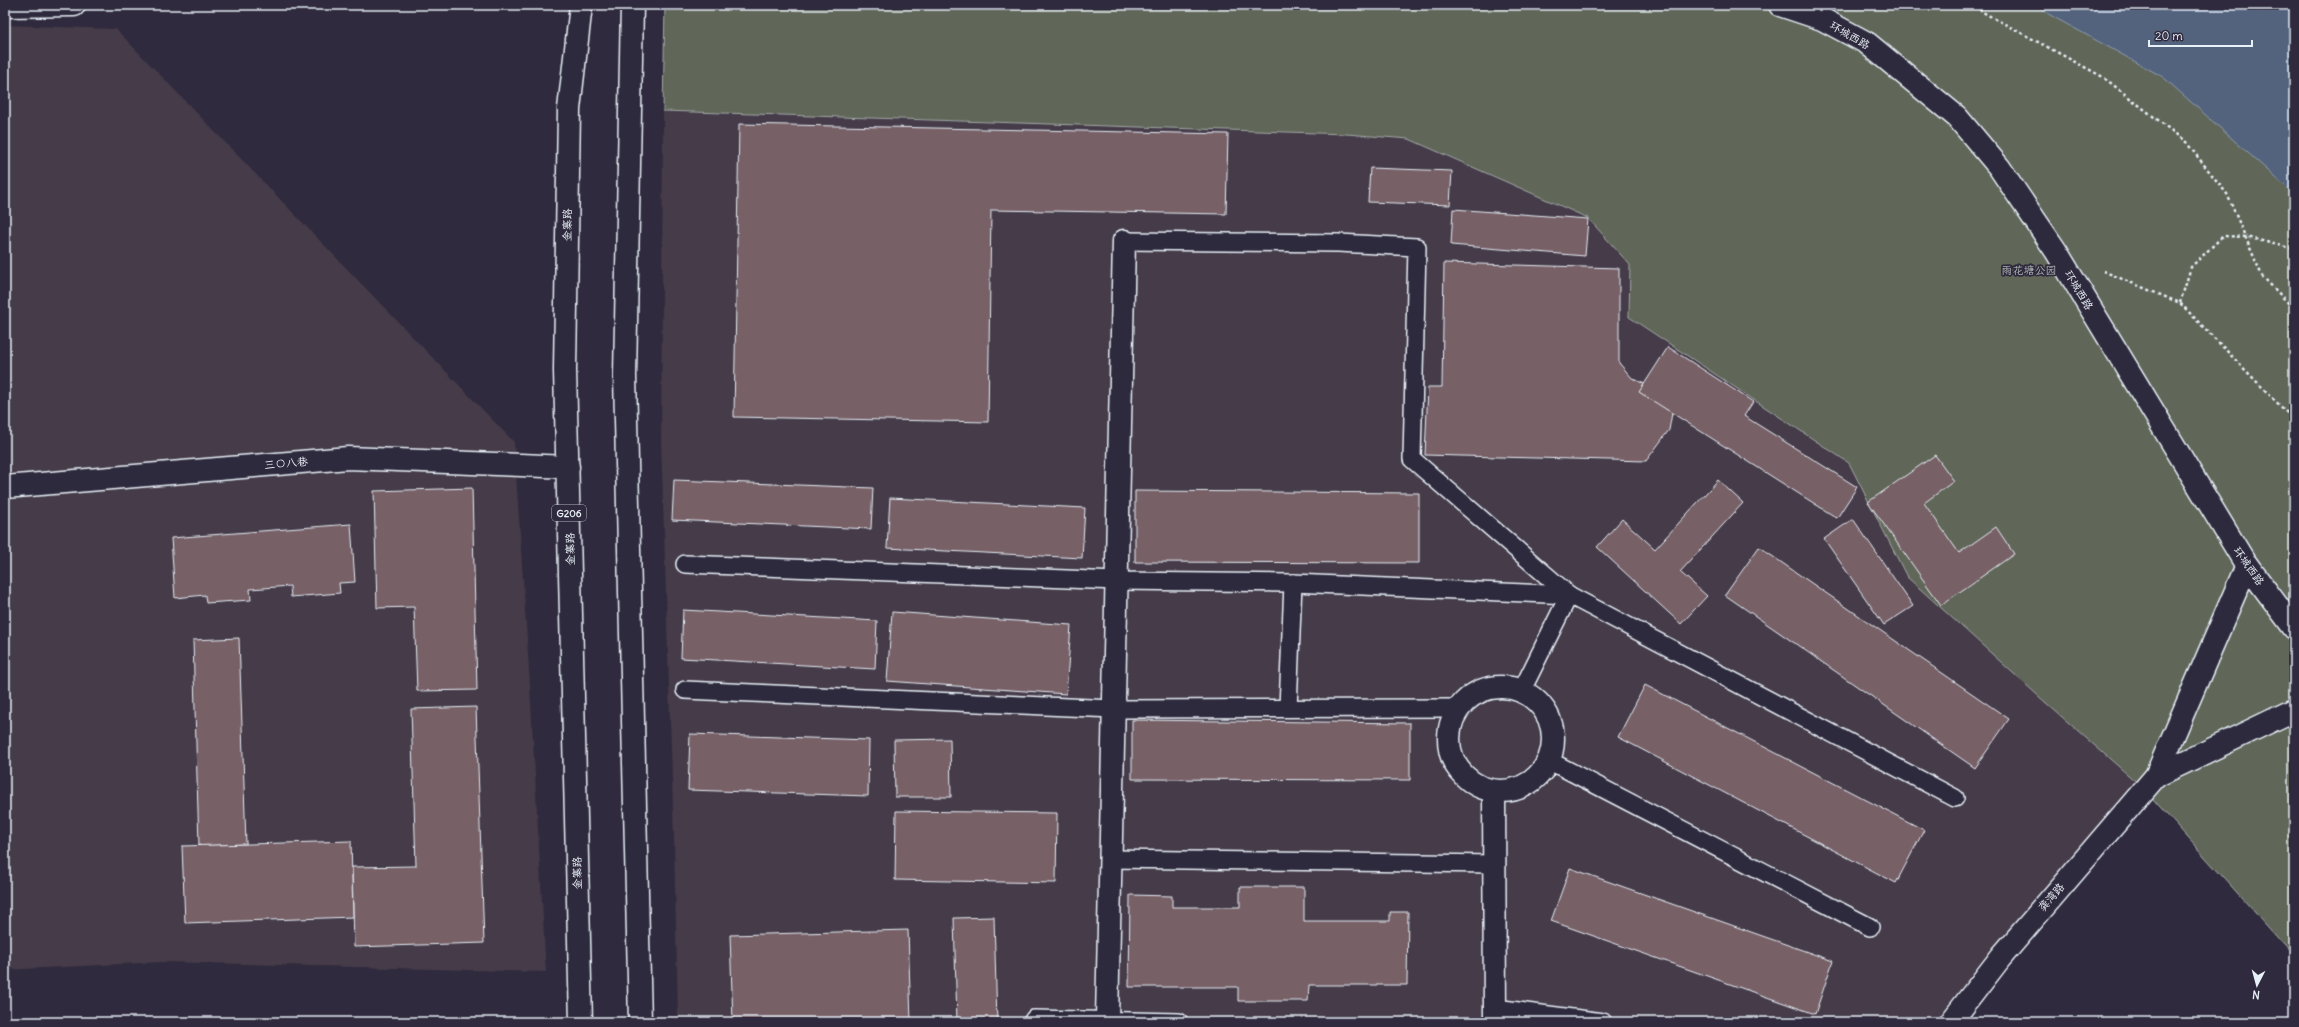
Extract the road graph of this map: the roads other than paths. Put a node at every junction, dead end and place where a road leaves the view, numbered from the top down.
1 (74, 5) edge
2 (581, 5) edge
3 (632, 5) edge
4 (1780, 5) edge
5 (5, 6) edge
6 (1124, 241) joint
7 (568, 467) junction
8 (5, 487) edge
9 (685, 564) dead end
10 (2247, 565) junction
11 (1117, 581) junction
12 (1293, 583) junction
13 (1569, 595) junction
14 (2294, 628) edge
15 (685, 690) dead end
16 (1521, 692) junction
17 (1288, 708) junction
18 (1459, 708) junction
19 (1114, 709) junction
20 (2294, 710) edge
21 (1548, 760) junction
22 (2156, 776) junction
23 (1494, 791) junction
24 (1955, 798) dead end
25 (1111, 859) junction
26 (1494, 864) junction
27 (1870, 927) dead end
28 (1495, 1015) edge
29 (1107, 1019) junction
30 (581, 1022) edge
31 (640, 1022) edge
32 (1032, 1022) edge
33 (1179, 1022) edge
34 (1603, 1022) edge
35 (1951, 1022) edge

1 - 5 street
2 - 7 street, 金寨路 / G206
3 - 31 street
4 - 10 street, 环城西路
6 - 11 street
6 - 13 lane
7 - 8 street, 三〇八巷
7 - 30 street, 金寨路 / G206
9 - 11 lane
10 - 14 street, 环城西路
10 - 22 street
11 - 12 lane
11 - 19 street
12 - 13 lane
12 - 17 lane
13 - 16 lane
13 - 24 lane
15 - 19 lane
16 - 18 street
16 - 21 street
17 - 18 lane
17 - 19 lane
18 - 23 street
19 - 25 street
20 - 22 street
21 - 23 street
21 - 27 lane
22 - 35 street, 龚湾路
23 - 26 street
25 - 26 lane
25 - 29 street
26 - 28 street
28 - 34 lane
29 - 32 lane
29 - 33 lane

